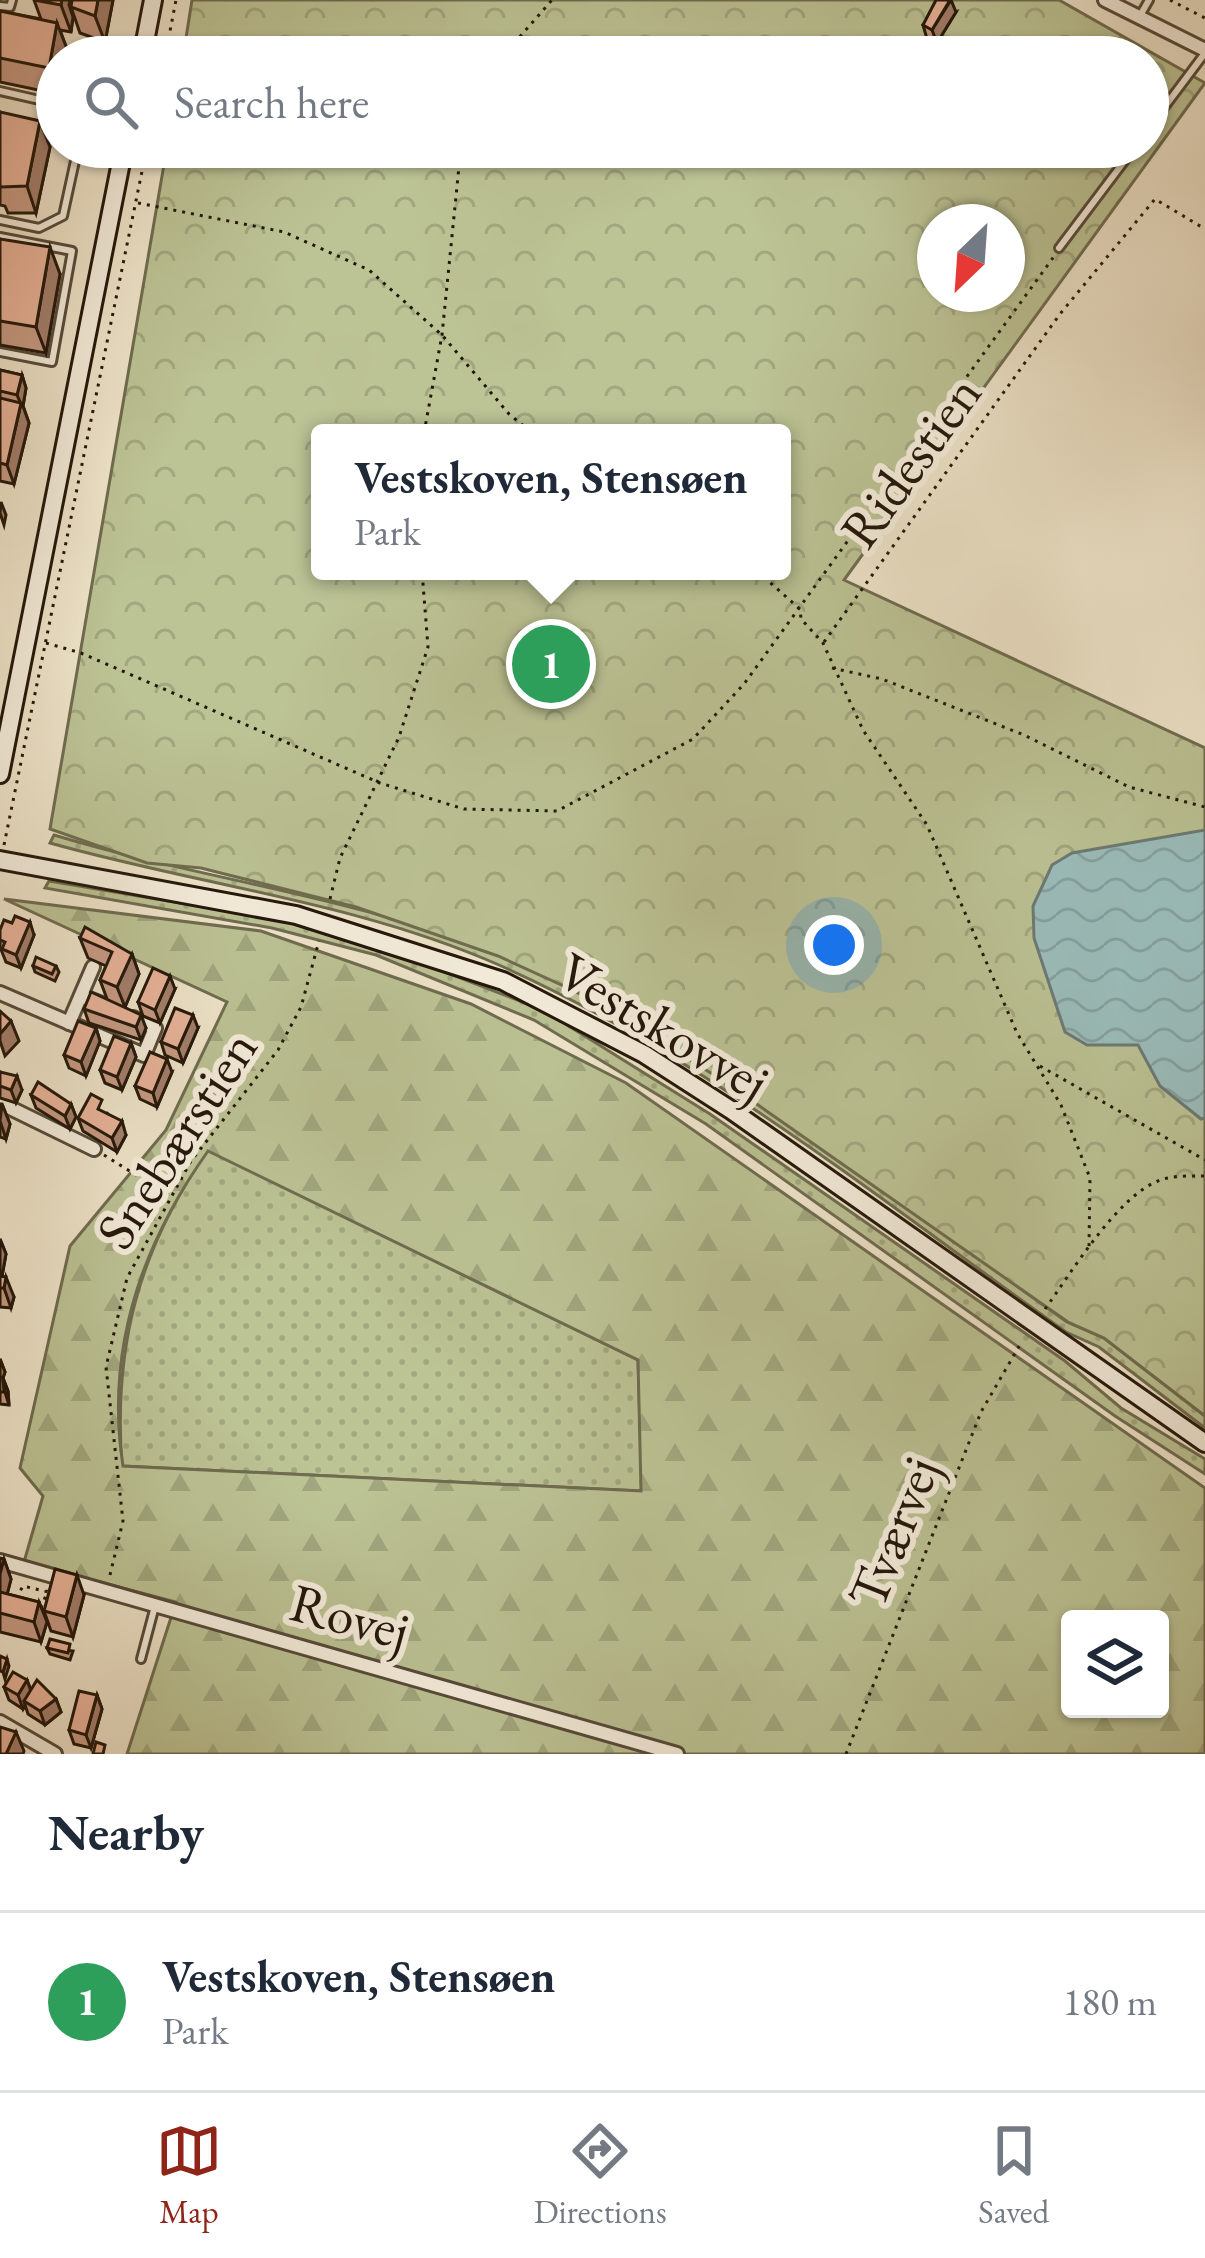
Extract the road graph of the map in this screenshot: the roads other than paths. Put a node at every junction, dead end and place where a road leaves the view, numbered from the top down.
1 (12, 0) edge
2 (153, 0) edge
3 (1105, 0) edge
4 (1149, 0) edge
5 (0, 6) edge
6 (1139, 17) junction
7 (146, 36) edge
8 (1205, 51) edge
9 (0, 92) edge
10 (36, 100) edge
11 (1169, 100) edge
12 (19, 122) edge
13 (36, 126) edge
14 (73, 168) edge
15 (120, 168) edge
16 (1119, 168) edge
17 (0, 220) edge
18 (0, 237) edge
19 (1059, 248) road end
20 (0, 352) edge
21 (0, 774) edge
22 (1, 860) edge
23 (93, 967) dead end
24 (0, 993) edge
25 (81, 995) junction
26 (69, 1023) junction
27 (0, 1103) edge
28 (94, 1149) road end
29 (1205, 1443) edge
30 (0, 1561) edge
31 (155, 1606) junction
32 (141, 1659) dead end
33 (0, 1722) edge
34 (55, 1754) edge
35 (677, 1754) edge

1 - 5 lane
2 - 7 street
3 - 6 street
4 - 6 lane
6 - 8 street
8 - 11 lane
9 - 10 lane
12 - 13 lane
14 - 17 lane
15 - 21 street
16 - 19 lane
18 - 20 lane
22 - 29 street, Vestskovvej
23 - 25 street
24 - 26 street
25 - 26 street
25 - 26 street
27 - 28 street
30 - 31 street, Rovej
31 - 32 lane
31 - 35 street, Rovej
33 - 34 street

